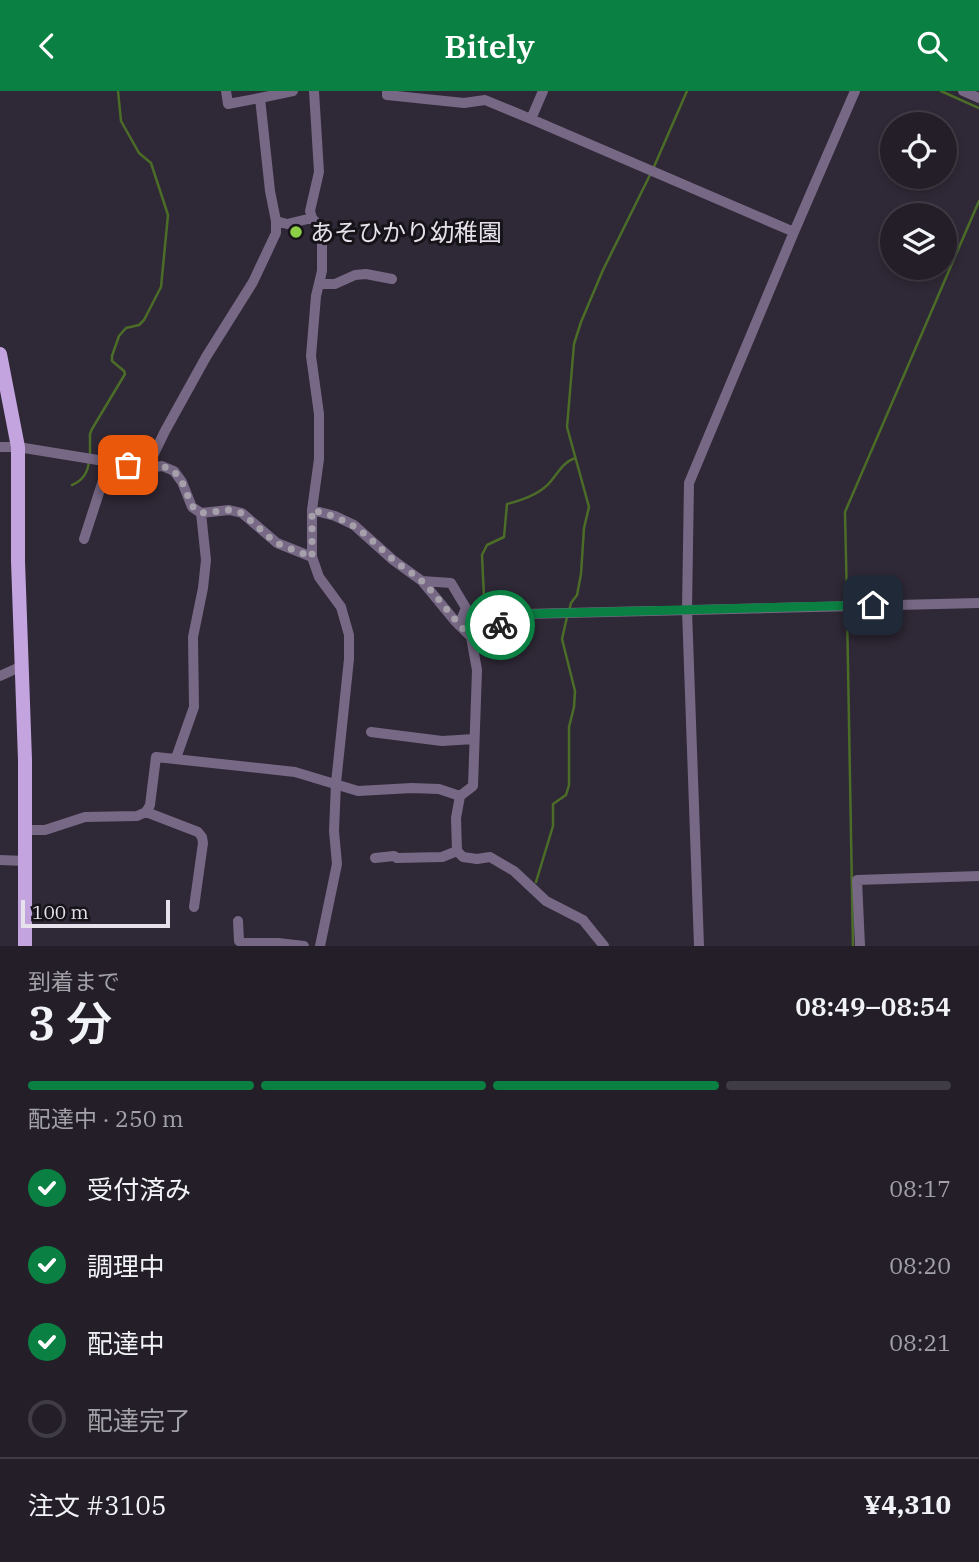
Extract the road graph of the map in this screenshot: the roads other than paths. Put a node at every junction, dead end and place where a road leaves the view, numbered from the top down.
1 (226, 91) edge
2 (293, 91) edge
3 (314, 91) edge
4 (387, 91) edge
5 (544, 91) edge
6 (855, 91) edge
7 (963, 91) edge
8 (260, 98) junction
9 (979, 98) edge
10 (531, 119) junction
11 (312, 218) junction
12 (276, 221) junction
13 (794, 232) junction
14 (392, 279) dead end
15 (318, 284) junction
16 (0, 354) edge
17 (0, 447) edge
18 (18, 447) junction
19 (109, 462) junction
20 (147, 468) junction
21 (312, 510) junction
22 (201, 513) junction
23 (84, 539) dead end
24 (312, 557) junction
25 (422, 581) junction
26 (979, 603) edge
27 (687, 610) junction
28 (459, 625) junction
29 (471, 637) junction
30 (22, 666) junction
31 (0, 676) edge
32 (371, 731) dead end
33 (474, 739) junction
34 (176, 758) junction
35 (336, 783) junction
36 (460, 796) junction
37 (146, 811) junction
38 (25, 830) junction
39 (457, 851) junction
40 (375, 858) dead end
41 (0, 860) edge
42 (25, 861) junction
43 (979, 876) edge
44 (194, 907) dead end
45 (238, 921) dead end
46 (25, 946) edge
47 (304, 946) edge
48 (320, 946) edge
49 (604, 946) edge
50 (699, 946) edge
51 (860, 946) edge

1 - 8 street
2 - 8 street
3 - 11 street
4 - 10 street
5 - 10 street
6 - 13 street
7 - 9 street
8 - 12 street
10 - 13 street
11 - 12 street
11 - 15 street
12 - 20 street
13 - 27 street
14 - 15 street
15 - 21 street
16 - 18 main road
17 - 18 street
18 - 19 street
18 - 30 main road
19 - 20 street
19 - 23 street
20 - 22 street
21 - 24 street
21 - 25 street
22 - 24 street
22 - 34 street
24 - 35 street
25 - 28 street
25 - 28 street
26 - 27 street
27 - 29 street
27 - 50 street
28 - 29 street
29 - 33 street
30 - 31 street
30 - 38 main road
32 - 33 street
33 - 36 street
34 - 35 street
34 - 37 street
35 - 36 street
35 - 48 street
36 - 39 street
37 - 38 street
37 - 44 street
38 - 42 main road
39 - 40 street
39 - 49 street
41 - 42 street
42 - 46 main road
43 - 51 street
45 - 47 street

